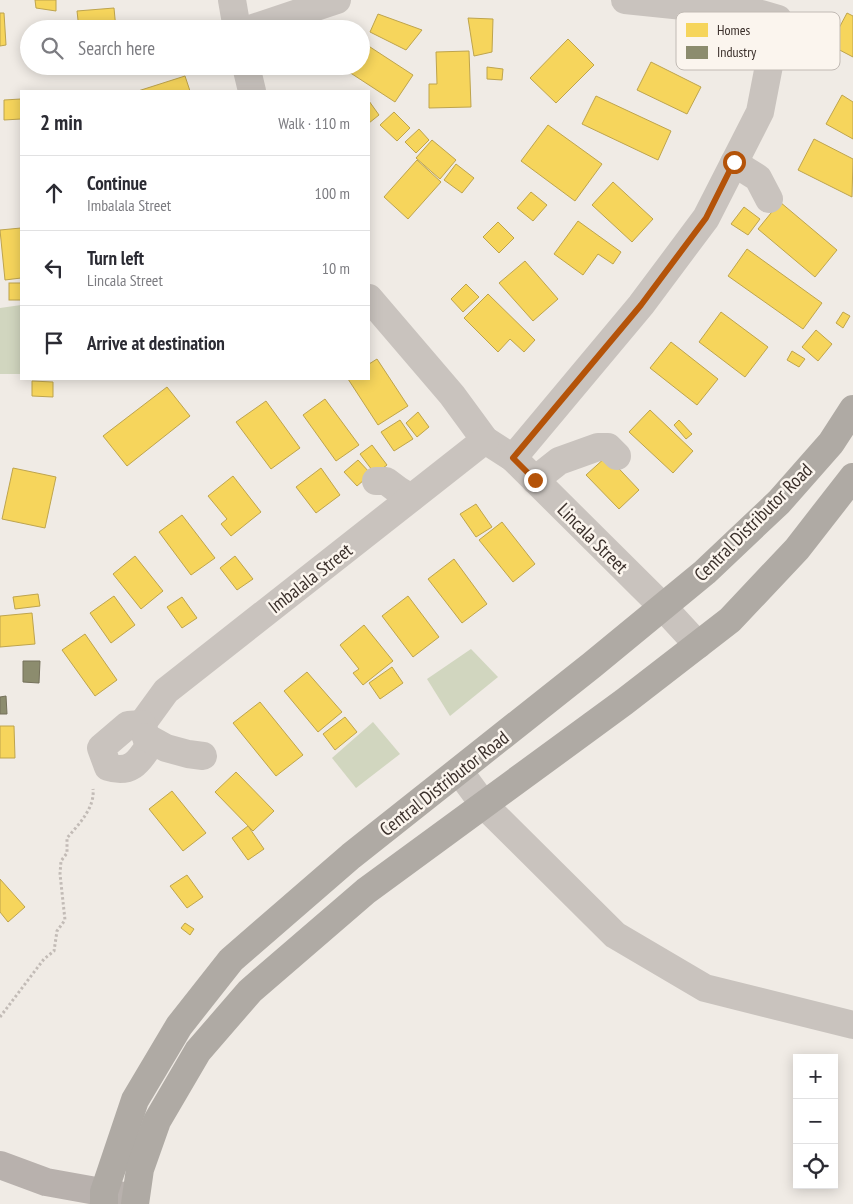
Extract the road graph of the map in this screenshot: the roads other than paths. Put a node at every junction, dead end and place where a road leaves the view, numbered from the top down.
1 (232, 0) edge
2 (337, 0) edge
3 (625, 0) edge
4 (742, 12) edge
5 (235, 20) edge
6 (277, 20) edge
7 (769, 70) edge
8 (248, 75) edge
9 (252, 90) edge
10 (740, 152) junction
11 (773, 166) dead end
12 (769, 199) dead end
13 (370, 299) edge
14 (853, 409) edge
15 (486, 440) junction
16 (617, 456) dead end
17 (513, 458) junction
18 (853, 477) edge
19 (535, 480) junction
20 (376, 481) dead end
21 (411, 498) junction
22 (663, 607) junction
23 (698, 645) junction
24 (144, 730) junction
25 (202, 756) dead end
26 (108, 767) road end
27 (459, 770) junction
28 (484, 805) junction
29 (853, 1025) edge
30 (0, 1166) edge
31 (104, 1198) edge
32 (135, 1201) edge

1 - 5 street
2 - 6 street
3 - 4 street
7 - 10 street
8 - 9 street
10 - 11 street
10 - 12 street
10 - 17 street
13 - 15 street, Lincala Street
14 - 22 highway, Central Distributor Road
15 - 17 street, Lincala Street
15 - 21 street, Imbalala Street
16 - 19 street
17 - 19 street, Lincala Street
18 - 23 highway, Central Distributor Road
19 - 22 street, Lincala Street
20 - 21 street
21 - 24 street, Imbalala Street
22 - 23 street, Lincala Street
22 - 27 highway, Central Distributor Road
23 - 28 highway, Central Distributor Road
24 - 25 street
24 - 26 street
27 - 28 street
27 - 31 highway, Central Distributor Road
28 - 29 street
28 - 32 highway, Central Distributor Road
30 - 31 main road
31 - 32 main road

